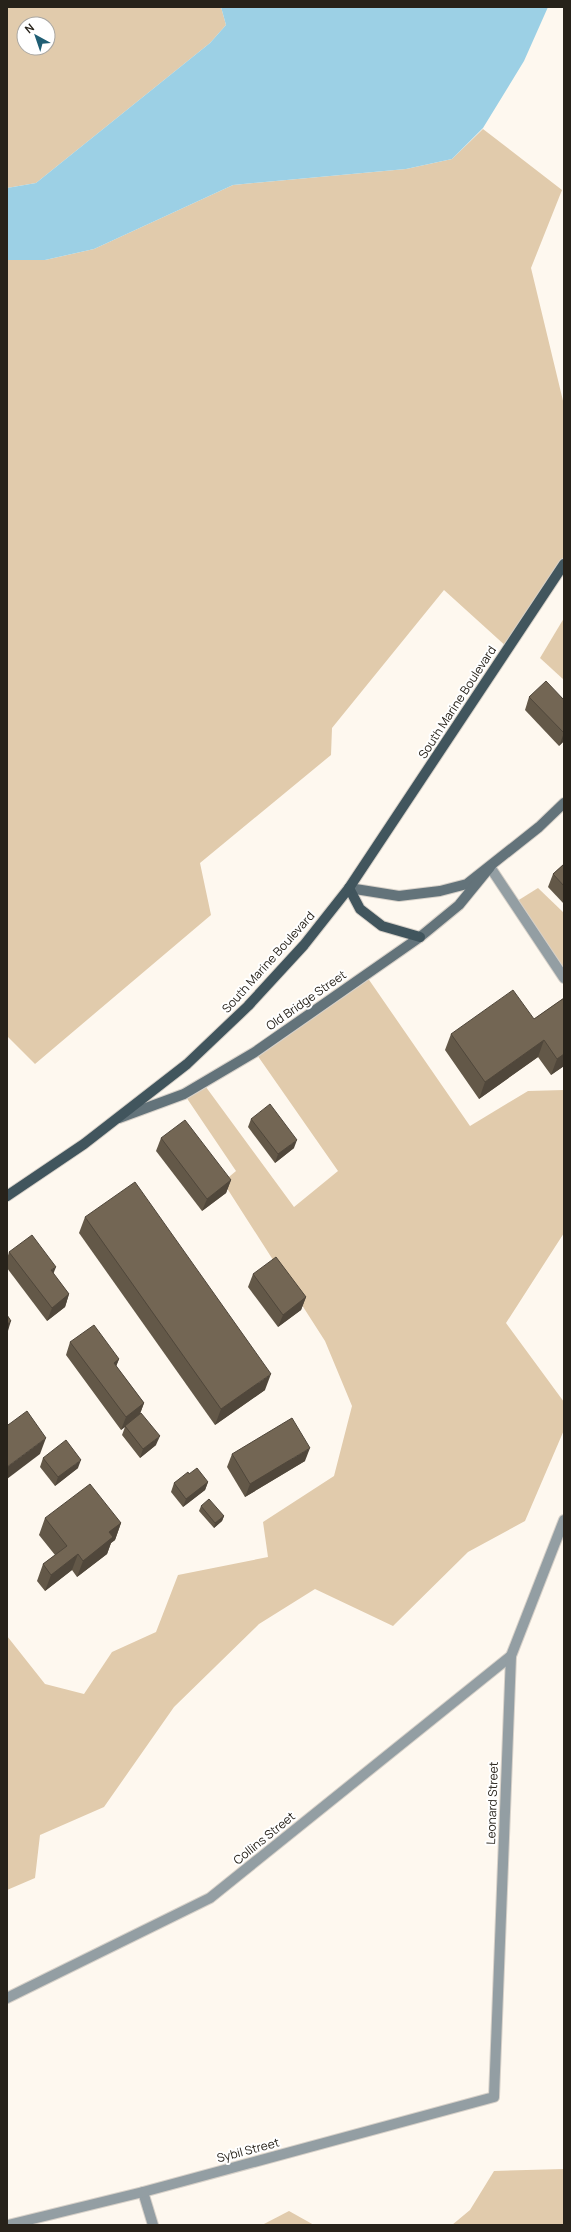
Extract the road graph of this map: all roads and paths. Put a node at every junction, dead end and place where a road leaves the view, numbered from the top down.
1 (564, 564) edge
2 (564, 803) edge
3 (490, 867) junction
4 (349, 888) junction
5 (420, 937) junction
6 (564, 978) edge
7 (113, 1120) junction
8 (7, 1196) edge
9 (564, 1520) edge
10 (511, 1656) junction
11 (7, 1998) edge
12 (494, 2097) joint
13 (143, 2192) junction
14 (8, 2225) edge
15 (152, 2225) edge

1 - 4 main road, South Marine Boulevard
2 - 3 main road, Old Bridge Street
3 - 4 main road, Old Bridge Street
3 - 5 main road, Old Bridge Street
3 - 6 street
4 - 5 main road
4 - 7 main road, South Marine Boulevard
5 - 7 main road, Old Bridge Street
7 - 8 main road, South Marine Boulevard
9 - 10 street, Leonard Street
10 - 11 street, Collins Street
10 - 12 street, Leonard Street
12 - 13 street, Sybil Street
13 - 14 street, Sybil Street
13 - 15 street

